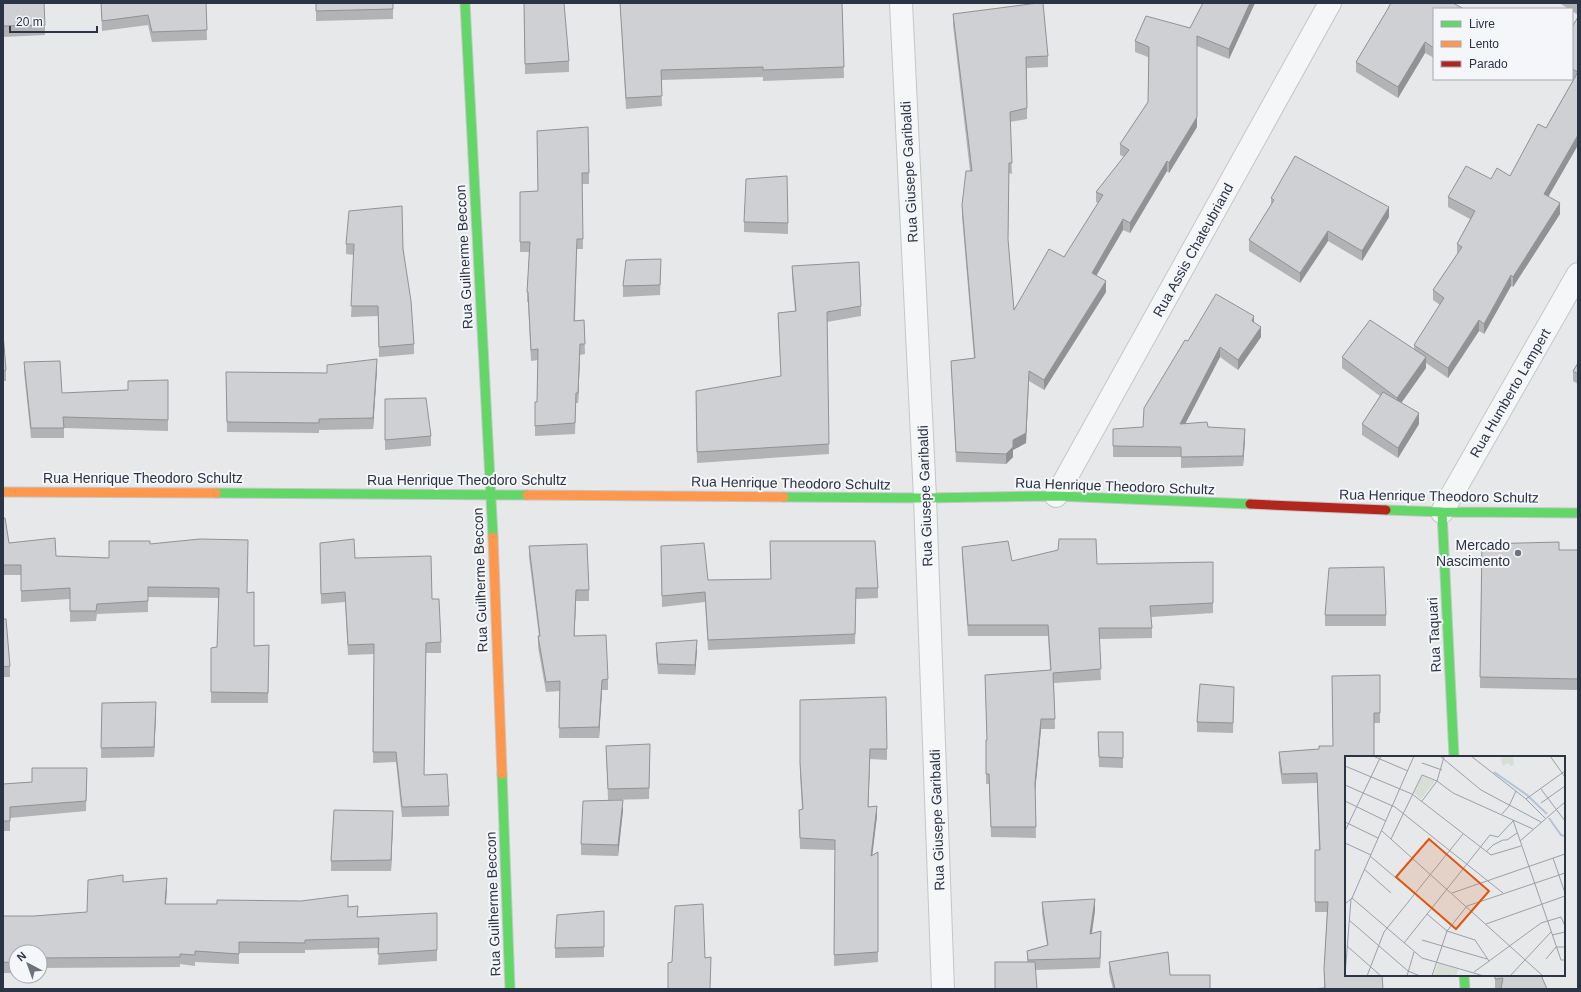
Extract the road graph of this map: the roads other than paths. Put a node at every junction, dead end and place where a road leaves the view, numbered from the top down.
1 (465, 3) edge
2 (901, 3) edge
3 (1330, 3) edge
4 (1578, 274) edge
5 (3, 492) edge
6 (491, 494) junction
7 (1056, 496) junction
8 (925, 498) junction
9 (1442, 512) junction
10 (1578, 513) edge
11 (1454, 756) edge
12 (1464, 976) edge
13 (510, 989) edge
14 (943, 989) edge
15 (1465, 989) edge

1 - 6 street, Rua Guilherme Beccon
2 - 8 street, Rua Giusepe Garibaldi
3 - 7 street, Rua Assis Chateubriand
4 - 9 street, Rua Humberto Lampert
5 - 6 street, Rua Henrique Theodoro Schultz
6 - 8 street, Rua Henrique Theodoro Schultz
6 - 13 street, Rua Guilherme Beccon
7 - 8 street, Rua Henrique Theodoro Schultz
7 - 9 street, Rua Henrique Theodoro Schultz
8 - 14 street, Rua Giusepe Garibaldi
9 - 10 street, Rua Henrique Theodoro Schultz
9 - 11 street, Rua Taquari
12 - 15 street

